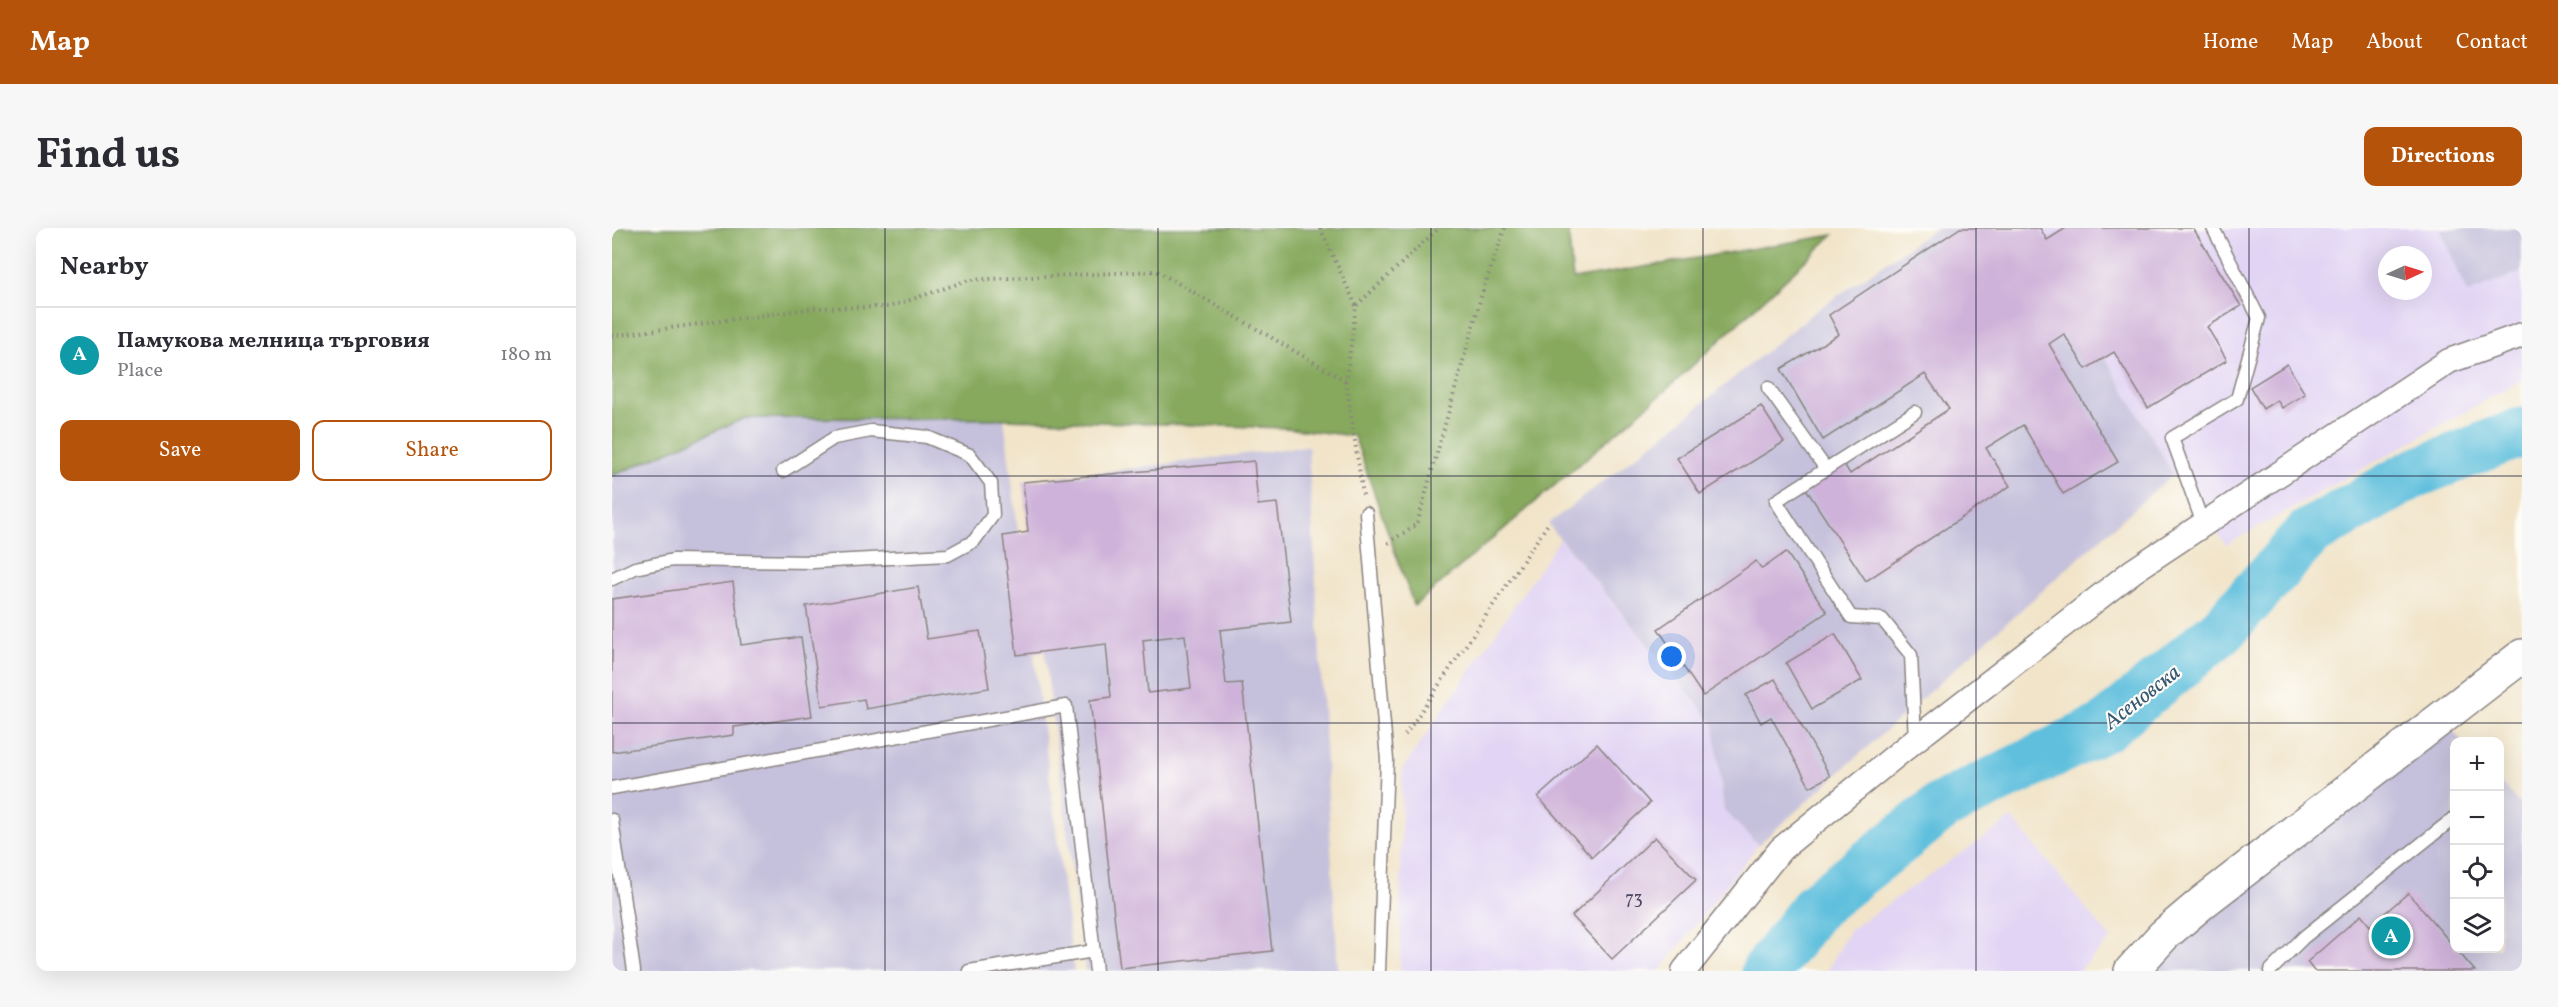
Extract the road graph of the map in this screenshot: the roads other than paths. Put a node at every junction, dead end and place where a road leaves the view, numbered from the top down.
1 (2214, 228) edge
2 (2522, 334) edge
3 (1768, 388) dead end
4 (1914, 412) dead end
5 (1826, 469) junction
6 (783, 471) dead end
7 (1366, 513) road end
8 (2203, 524) junction
9 (612, 579) edge
10 (2522, 656) edge
11 (1915, 740) junction
12 (612, 789) edge
13 (612, 819) edge
14 (2450, 821) edge
15 (1094, 951) junction
16 (634, 971) edge
17 (969, 971) edge
18 (1096, 971) edge
19 (1379, 971) edge
20 (1684, 971) edge
21 (2131, 971) edge
22 (2270, 971) edge

1 - 8 lane
2 - 8 street
3 - 5 lane
4 - 5 lane
5 - 11 lane
6 - 9 lane
7 - 19 lane
8 - 11 street
10 - 21 main road
11 - 20 street
12 - 15 lane
13 - 16 lane
14 - 22 lane
15 - 17 lane
15 - 18 lane

